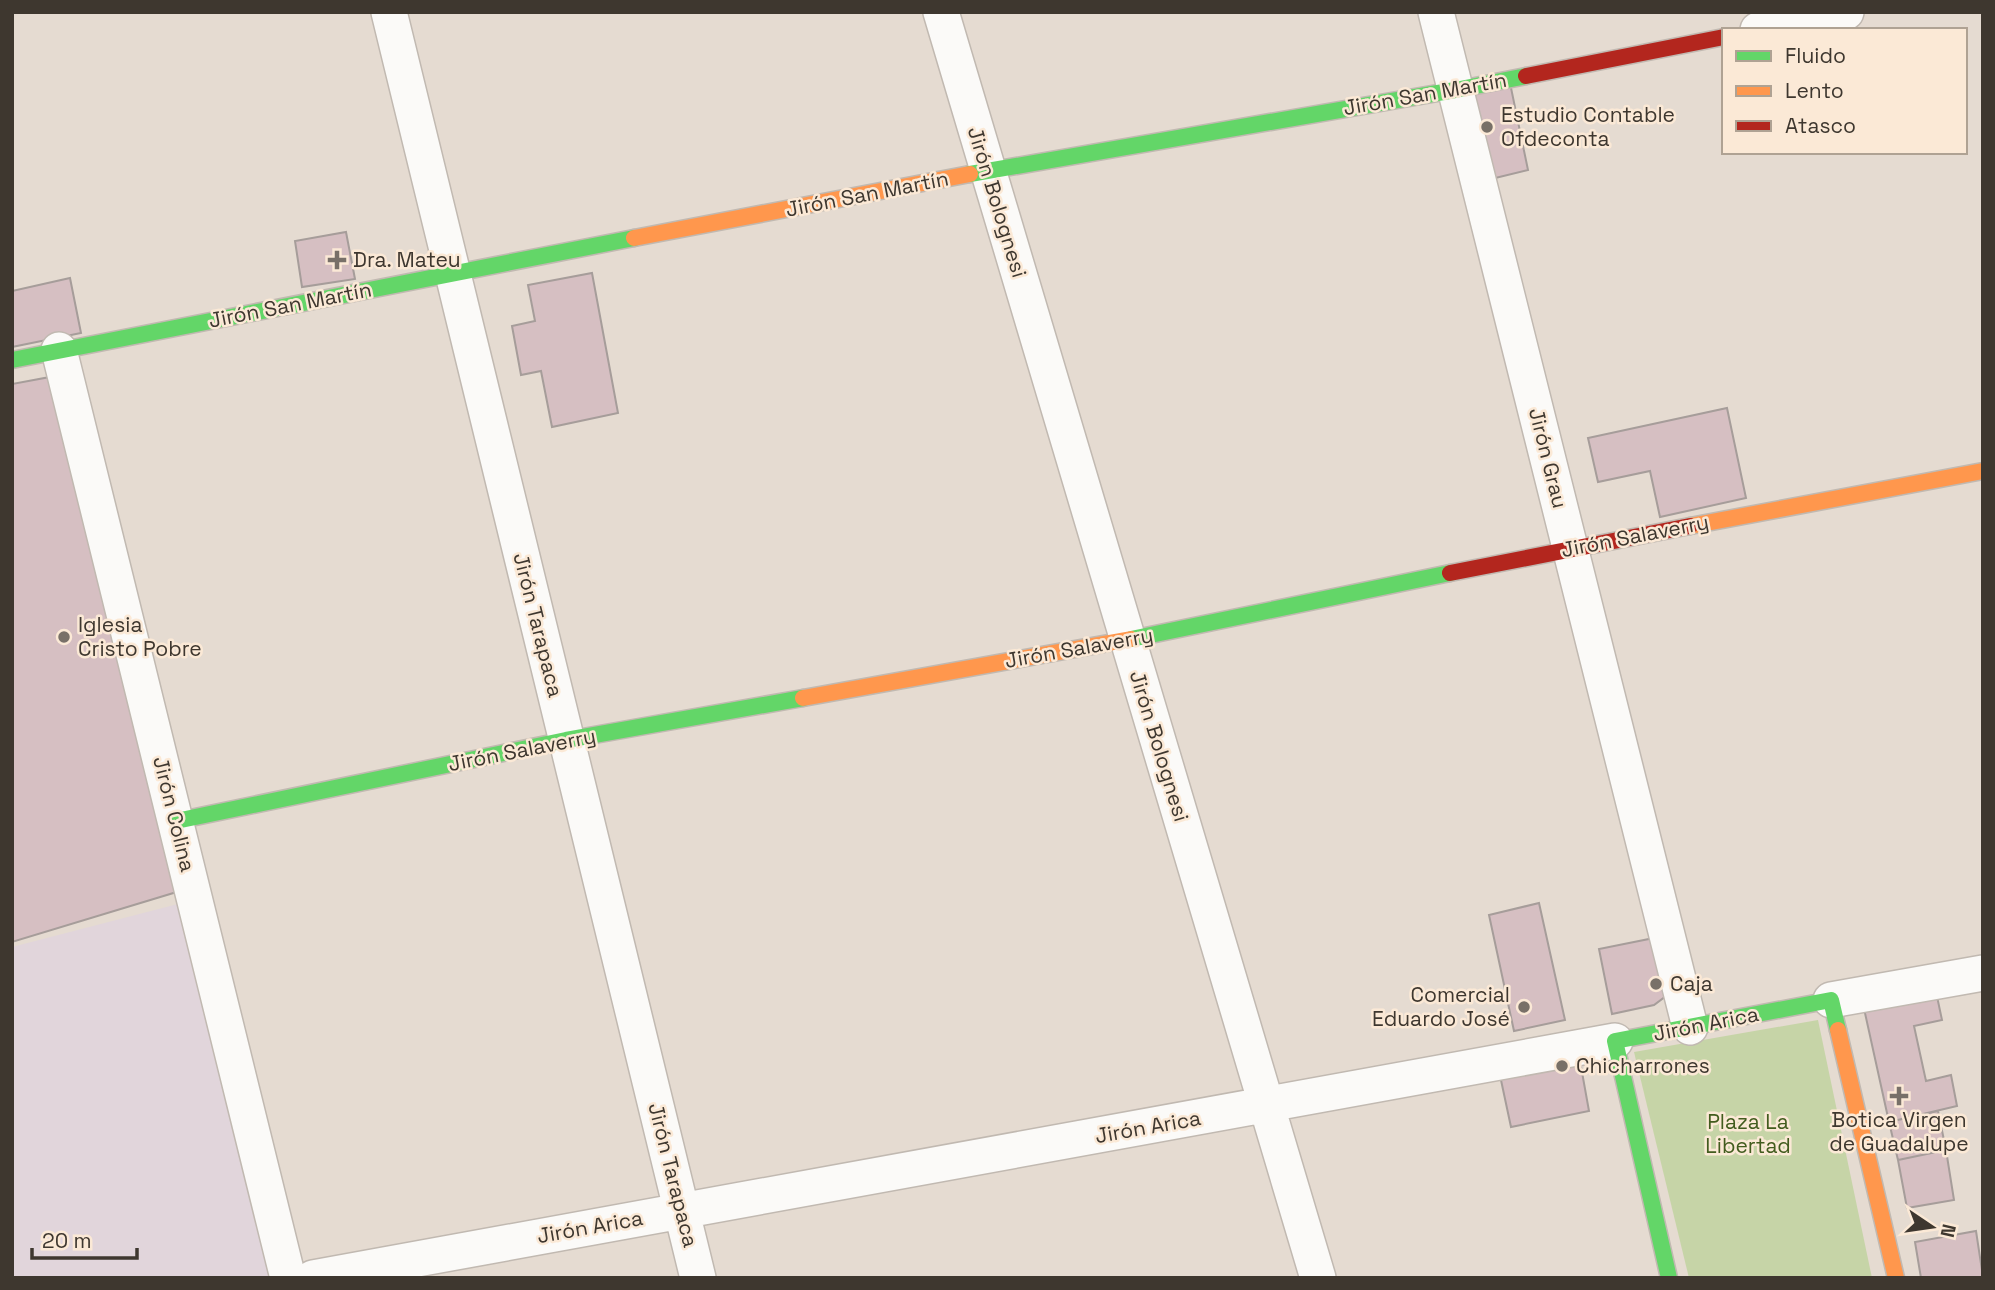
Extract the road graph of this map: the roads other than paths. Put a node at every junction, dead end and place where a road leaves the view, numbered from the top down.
1 (389, 12) edge
2 (941, 12) edge
3 (1436, 12) edge
4 (1846, 12) edge
5 (1768, 28) edge
6 (1722, 37) edge
7 (1455, 90) junction
8 (988, 170) junction
9 (452, 273) junction
10 (59, 350) junction
11 (12, 360) edge
12 (1983, 471) edge
13 (1571, 548) junction
14 (1128, 640) junction
15 (566, 740) junction
16 (176, 821) junction
17 (1983, 973) edge
18 (1831, 1000) junction
19 (1690, 1027) junction
20 (1615, 1041) junction
21 (1266, 1105) junction
22 (682, 1210) junction
23 (288, 1278) edge
24 (313, 1278) edge
25 (698, 1278) edge
26 (1318, 1278) edge
27 (1670, 1278) edge
28 (1895, 1278) edge

1 - 9 street, Jirón Tarapaca
2 - 8 street, Jirón Bolognesi
3 - 7 street, Jirón Grau
4 - 5 street
6 - 7 street, Jirón San Martín
7 - 8 street, Jirón San Martín
7 - 13 street, Jirón Grau
8 - 9 street, Jirón San Martín
8 - 14 street, Jirón Bolognesi
9 - 10 street, Jirón San Martín
9 - 15 street, Jirón Tarapaca
10 - 11 street, Jirón San Martín
10 - 16 street, Jirón Colina
12 - 13 street, Jirón Salaverry
13 - 14 street, Jirón Salaverry
13 - 19 street, Jirón Grau
14 - 15 street, Jirón Salaverry
14 - 21 street, Jirón Bolognesi
15 - 16 street, Jirón Salaverry
15 - 22 street, Jirón Tarapaca
16 - 23 street, Jirón Colina
17 - 18 street, Jirón Arica
18 - 19 street, Jirón Arica
18 - 28 street
19 - 20 street, Jirón Arica
20 - 21 street, Jirón Arica
20 - 27 street
21 - 22 street, Jirón Arica
21 - 26 street, Jirón Bolognesi
22 - 24 street, Jirón Arica
22 - 25 street, Jirón Tarapaca

